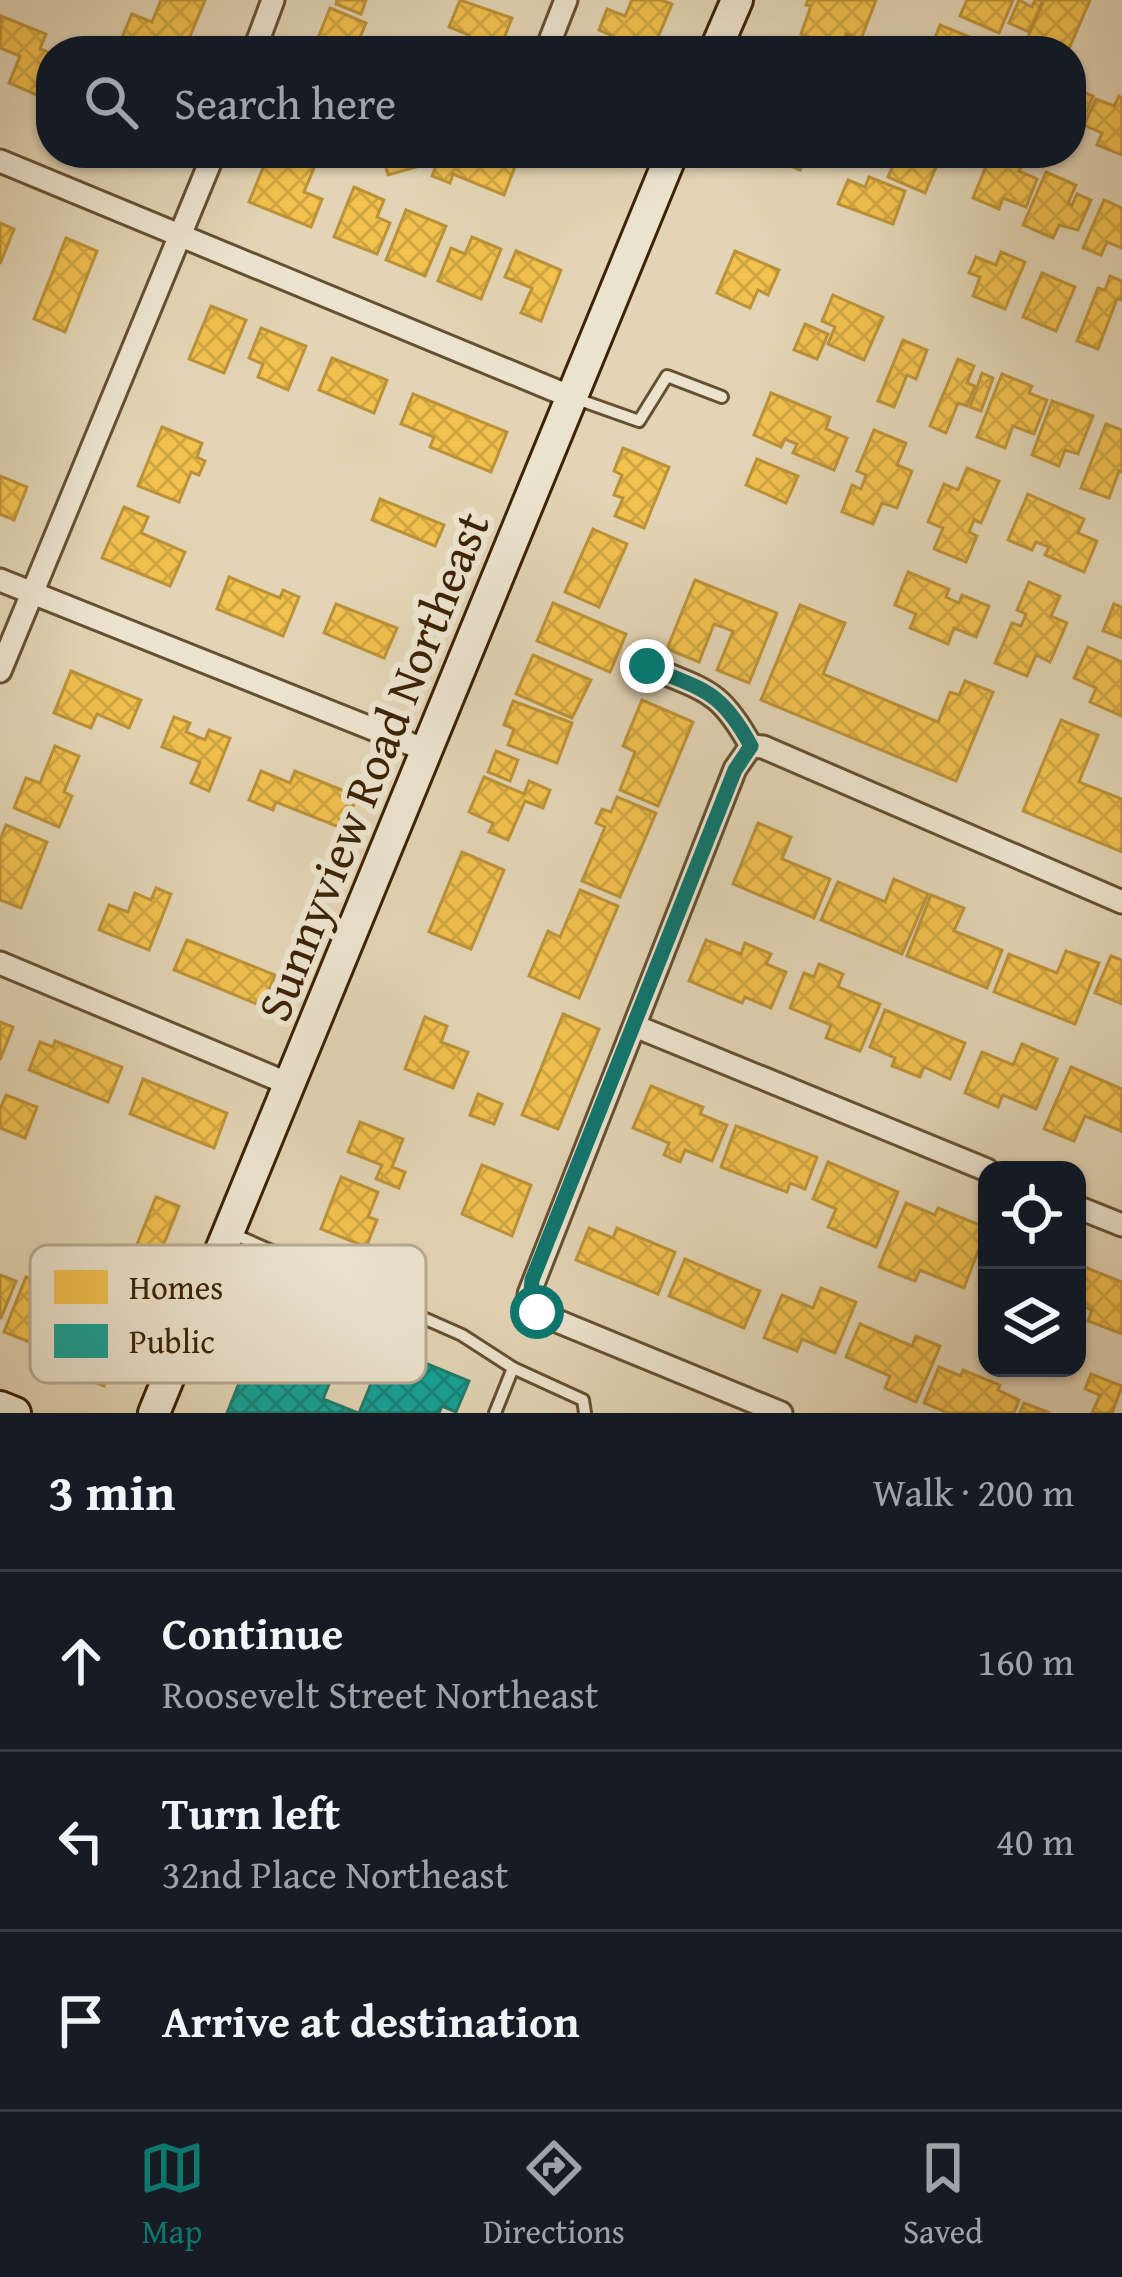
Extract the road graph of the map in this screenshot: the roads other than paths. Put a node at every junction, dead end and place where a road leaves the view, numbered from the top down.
1 (274, 0) edge
2 (566, 0) edge
3 (737, 0) edge
4 (260, 36) edge
5 (552, 36) edge
6 (722, 36) edge
7 (0, 161) edge
8 (208, 168) edge
9 (664, 168) edge
10 (182, 236) junction
11 (571, 397) junction
12 (722, 397) dead end
13 (0, 580) edge
14 (32, 593) junction
15 (647, 666) dead end
16 (0, 671) edge
17 (751, 746) junction
18 (428, 751) junction
19 (1122, 902) edge
20 (0, 963) edge
21 (635, 1026) junction
22 (289, 1084) junction
23 (978, 1166) edge
24 (1086, 1211) edge
25 (1122, 1225) edge
26 (229, 1232) junction
27 (224, 1245) edge
28 (258, 1245) edge
29 (426, 1319) edge
30 (513, 1367) junction
31 (166, 1383) edge
32 (0, 1407) edge
33 (584, 1407) edge
34 (15, 1413) edge
35 (154, 1413) edge
36 (495, 1413) edge
37 (781, 1413) edge

1 - 4 street
2 - 5 street
3 - 6 main road
7 - 10 street
8 - 10 street
9 - 11 main road, Sunnyview Road Northeast
10 - 11 street
10 - 14 street
11 - 12 lane
11 - 18 main road, Sunnyview Road Northeast
13 - 14 street
14 - 16 street
14 - 18 street
15 - 17 street
17 - 19 street
17 - 21 street
18 - 22 main road, Sunnyview Road Northeast
20 - 22 street
21 - 23 street
21 - 37 street
22 - 26 main road, Sunnyview Road Northeast
24 - 25 street
26 - 27 main road, Sunnyview Road Northeast
26 - 28 lane
29 - 30 lane
30 - 33 lane
30 - 36 lane
31 - 35 main road, Sunnyview Road Northeast
32 - 34 main road

